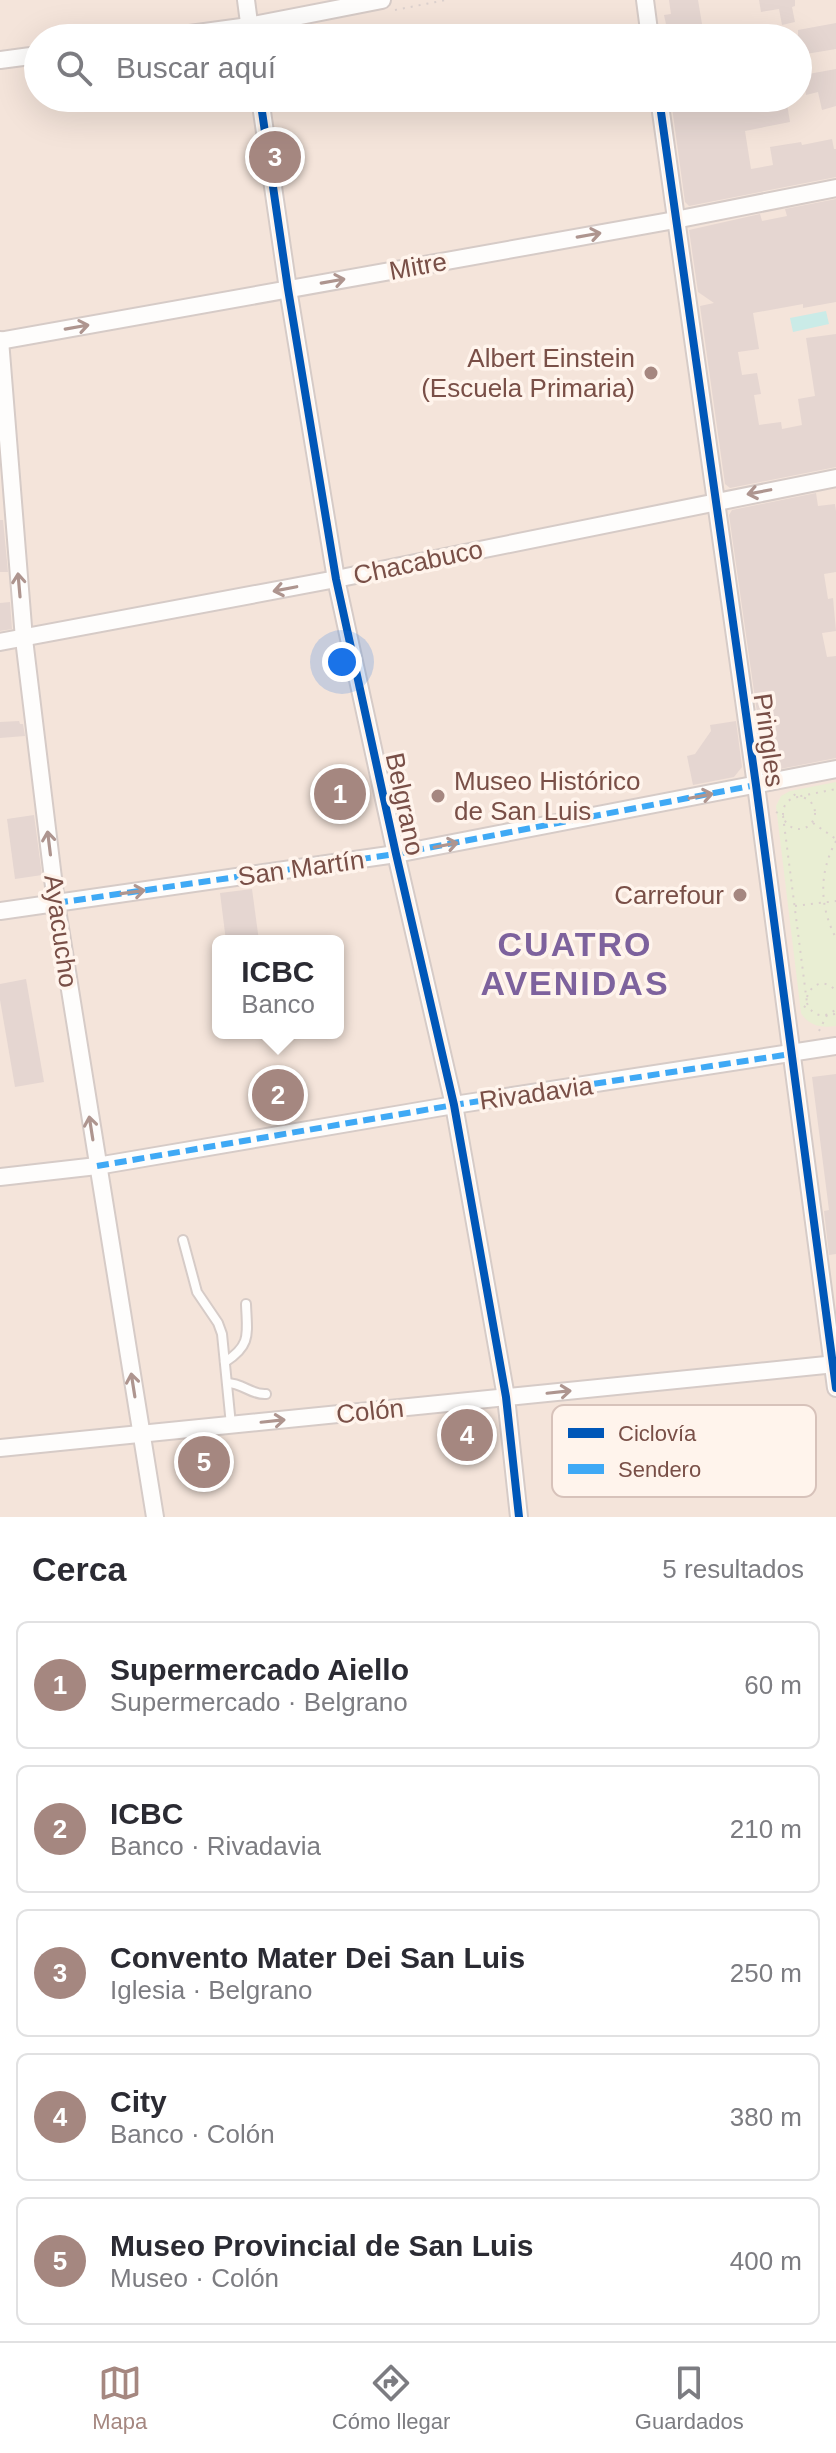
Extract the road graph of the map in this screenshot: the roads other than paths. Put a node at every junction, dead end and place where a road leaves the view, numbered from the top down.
1 (246, 0) edge
2 (382, 0) edge
3 (645, 0) edge
4 (249, 24) edge
5 (283, 24) edge
6 (648, 24) edge
7 (24, 57) edge
8 (0, 60) edge
9 (262, 112) edge
10 (661, 112) edge
11 (836, 188) edge
12 (675, 220) junction
13 (288, 289) junction
14 (0, 340) edge
15 (836, 478) edge
16 (714, 501) junction
17 (336, 579) junction
18 (24, 639) junction
19 (0, 642) edge
20 (836, 769) edge
21 (756, 785) junction
22 (396, 854) junction
23 (56, 903) junction
24 (0, 911) edge
25 (836, 1046) edge
26 (791, 1054) junction
27 (454, 1105) junction
28 (97, 1166) junction
29 (0, 1177) edge
30 (183, 1240) dead end
31 (246, 1304) dead end
32 (225, 1362) junction
33 (835, 1364) edge
34 (227, 1383) junction
35 (836, 1388) edge
36 (266, 1394) dead end
37 (506, 1397) junction
38 (231, 1425) junction
39 (141, 1433) junction
40 (0, 1448) edge
41 (155, 1517) edge
42 (519, 1517) edge

1 - 4 street
2 - 5 street
3 - 6 street
7 - 8 street
9 - 13 street, Belgrano
10 - 12 street, Pringles
11 - 12 street, Mitre
13 -> 12 street, Mitre
12 - 16 street, Pringles
14 -> 13 street, Mitre
13 - 17 street, Belgrano
18 -> 14 street, Ayacucho
15 -> 16 street, Chacabuco
16 - 17 street, Chacabuco
16 - 21 street, Pringles
17 -> 18 street, Chacabuco
17 - 22 street, Belgrano
18 - 19 street, Chacabuco
23 -> 18 street, Ayacucho
20 - 21 street, San Martín
22 -> 21 street, San Martín
21 - 26 street, Pringles
23 -> 22 street, San Martín
22 - 27 street, Belgrano
23 - 24 street, San Martín
28 -> 23 street, Ayacucho
25 - 26 street, Rivadavia
26 - 27 street, Rivadavia
26 - 33 street, Pringles
27 - 28 street, Rivadavia
27 - 37 street, Belgrano
28 - 29 street, Rivadavia
39 -> 28 street, Ayacucho
30 - 32 lane
31 - 32 lane
32 - 34 lane
33 - 35 street, Pringles
37 -> 33 street, Colón
34 - 36 lane
34 - 38 lane
38 -> 37 street, Colón
37 - 42 street, Belgrano
38 - 39 street, Colón
39 - 40 street, Colón
39 - 41 street, Ayacucho

